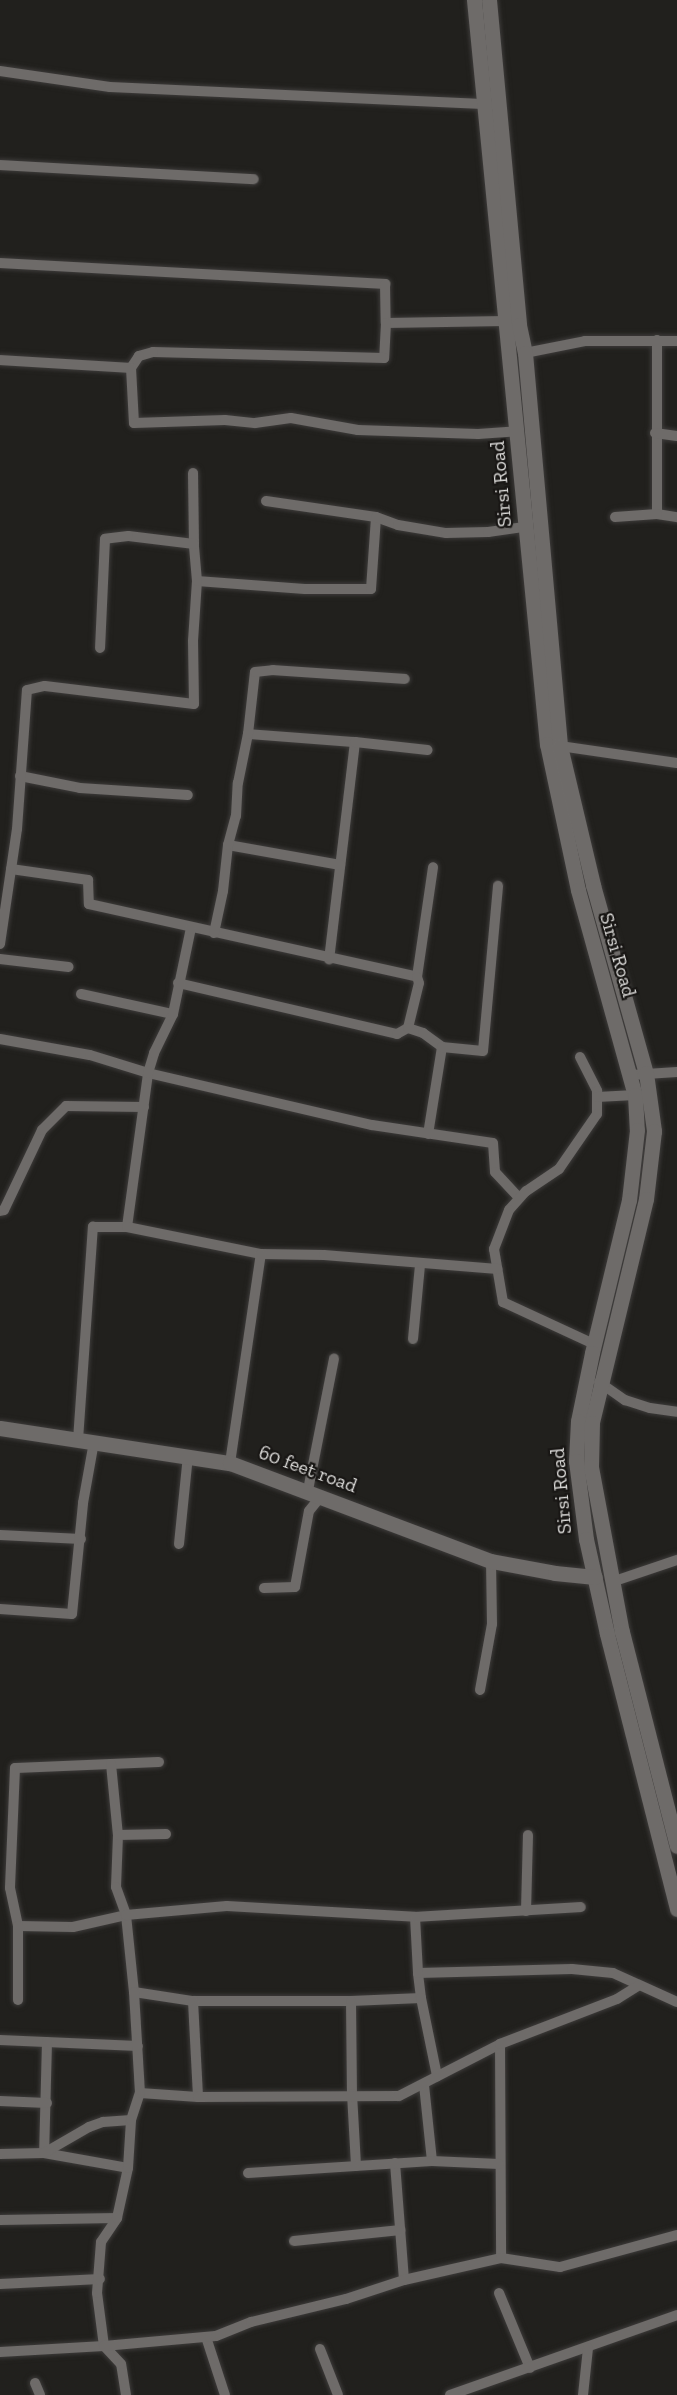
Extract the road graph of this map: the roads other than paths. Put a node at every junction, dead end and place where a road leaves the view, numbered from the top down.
1 (474, 0) edge
2 (489, 0) edge
3 (0, 71) edge
4 (483, 104) junction
5 (0, 165) edge
6 (254, 179) dead end
7 (0, 263) edge
8 (505, 321) junction
9 (386, 323) junction
10 (657, 340) junction
11 (677, 341) edge
12 (525, 353) junction
13 (0, 360) edge
14 (131, 368) junction
15 (517, 431) junction
16 (655, 433) junction
17 (677, 436) edge
18 (193, 473) dead end
19 (266, 501) dead end
20 (657, 514) junction
21 (376, 517) junction
22 (615, 517) dead end
23 (677, 517) edge
24 (525, 527) junction
25 (194, 544) junction
26 (197, 581) junction
27 (100, 648) dead end
28 (405, 679) dead end
29 (248, 734) junction
30 (355, 742) junction
31 (561, 746) junction
32 (428, 750) dead end
33 (677, 763) edge
34 (20, 776) junction
35 (188, 795) dead end
36 (228, 845) junction
37 (340, 865) junction
38 (433, 867) dead end
39 (11, 868) junction
40 (498, 886) dead end
41 (4, 887) edge
42 (191, 928) junction
43 (214, 933) junction
44 (0, 945) edge
45 (0, 959) edge
46 (329, 959) junction
47 (69, 967) dead end
48 (417, 977) junction
49 (178, 983) junction
50 (81, 994) dead end
51 (173, 1014) junction
52 (408, 1028) junction
53 (0, 1039) edge
54 (442, 1047) junction
55 (579, 1057) dead end
56 (677, 1072) edge
57 (148, 1073) junction
58 (638, 1074) junction
59 (635, 1095) junction
60 (597, 1097) junction
61 (144, 1107) junction
62 (428, 1134) junction
63 (519, 1198) junction
64 (0, 1211) edge
65 (127, 1227) junction
66 (261, 1254) junction
67 (420, 1265) junction
68 (497, 1269) junction
69 (413, 1339) dead end
70 (594, 1344) junction
71 (334, 1359) dead end
72 (589, 1370) junction
73 (602, 1386) junction
74 (677, 1412) edge
75 (0, 1428) edge
76 (78, 1440) junction
77 (94, 1442) junction
78 (188, 1456) junction
79 (230, 1463) junction
80 (314, 1493) junction
81 (0, 1534) edge
82 (81, 1539) junction
83 (178, 1544) dead end
84 (677, 1560) edge
85 (491, 1561) junction
86 (595, 1576) junction
87 (612, 1582) junction
88 (264, 1588) dead end
89 (0, 1608) edge
90 (480, 1690) dead end
91 (159, 1762) dead end
92 (111, 1764) junction
93 (166, 1834) dead end
94 (118, 1835) junction
95 (528, 1835) dead end
96 (0, 1842) edge
97 (12, 1844) junction
98 (677, 1846) edge
99 (581, 1907) dead end
100 (677, 1908) edge
101 (526, 1911) junction
102 (126, 1915) junction
103 (415, 1917) junction
104 (18, 1926) junction
105 (418, 1973) junction
106 (638, 1986) junction
107 (134, 1992) junction
108 (421, 1998) junction
109 (18, 2000) dead end
110 (193, 2001) junction
111 (351, 2001) junction
112 (677, 2002) edge
113 (0, 2040) edge
114 (47, 2042) junction
115 (501, 2044) junction
116 (138, 2046) junction
117 (437, 2076) junction
118 (424, 2085) junction
119 (140, 2093) junction
120 (352, 2094) junction
121 (198, 2097) junction
122 (0, 2101) edge
123 (47, 2103) junction
124 (131, 2120) junction
125 (44, 2153) junction
126 (0, 2154) edge
127 (432, 2161) junction
128 (395, 2163) junction
129 (499, 2164) junction
130 (356, 2166) junction
131 (128, 2168) junction
132 (248, 2173) dead end
133 (117, 2218) junction
134 (0, 2220) edge
135 (400, 2230) junction
136 (677, 2235) edge
137 (294, 2241) dead end
138 (501, 2258) junction
139 (100, 2279) junction
140 (404, 2280) junction
141 (0, 2284) edge
142 (499, 2293) dead end
143 (677, 2315) edge
144 (206, 2337) junction
145 (104, 2346) junction
146 (588, 2348) junction
147 (320, 2349) dead end
148 (0, 2352) edge
149 (530, 2368) junction
150 (35, 2383) dead end
151 (464, 2393) edge
152 (40, 2395) edge
153 (126, 2395) edge
154 (225, 2395) edge
155 (338, 2395) edge
156 (450, 2395) edge
157 (583, 2395) edge

1 - 4 main road, Sirsi Road
2 - 12 main road, Sirsi Road
3 - 4 street
4 - 8 main road, Sirsi Road
5 - 6 street
7 - 9 street
8 - 9 street
8 - 15 main road, Sirsi Road
9 - 14 street
10 - 11 street
10 - 12 street
10 - 16 street
12 - 31 main road, Sirsi Road
13 - 14 street
14 - 15 street
15 - 24 main road, Sirsi Road
16 - 17 street
16 - 20 street
18 - 25 street
19 - 21 street
20 - 22 street
20 - 23 street
21 - 24 street
21 - 26 street
24 - 58 main road, Sirsi Road
25 - 26 street
25 - 27 street
26 - 34 street
28 - 29 street
29 - 30 street
29 - 36 street
30 - 32 street
30 - 37 street
31 - 33 street
31 - 58 main road, Sirsi Road
34 - 35 street
34 - 39 street
36 - 37 street
36 - 43 street
37 - 46 street
38 - 48 street
39 - 41 street
39 - 42 street
40 - 54 street
41 - 44 street
42 - 43 street
42 - 49 street
43 - 46 street
45 - 47 street
46 - 48 street
48 - 52 street
49 - 51 street
49 - 52 street
50 - 51 street
51 - 57 street
52 - 54 street
53 - 57 street
54 - 62 street
55 - 60 street
56 - 58 street
57 - 61 street
57 - 62 street
58 - 59 main road, Sirsi Road
58 - 73 main road, Sirsi Road
59 - 60 street
59 - 70 main road, Sirsi Road
60 - 63 street
61 - 64 street
61 - 65 street
62 - 63 street
63 - 68 street
65 - 66 street
65 - 76 street
66 - 67 street
66 - 79 street
67 - 68 street
67 - 69 street
68 - 70 street
70 - 72 main road, Sirsi Road
71 - 80 street
72 - 73 street
72 - 86 main road, Sirsi Road
73 - 74 street
73 - 87 main road, Sirsi Road
75 - 76 main road, 60 feet road
76 - 77 main road, 60 feet road
77 - 78 main road, 60 feet road
77 - 82 street
78 - 79 main road, 60 feet road
78 - 83 street
79 - 80 main road, 60 feet road
80 - 85 main road, 60 feet road
80 - 88 street
81 - 82 street
82 - 89 street
84 - 87 street
85 - 86 main road, 60 feet road
85 - 90 street
86 - 100 main road, Sirsi Road
87 - 98 main road, Sirsi Road
91 - 92 street
92 - 94 street
92 - 97 street
93 - 94 street
94 - 102 street
95 - 101 street
96 - 97 street
97 - 104 street
99 - 101 street
101 - 103 street
102 - 103 street
102 - 104 street
102 - 107 street
103 - 105 street
104 - 109 street
105 - 106 street
105 - 108 street
106 - 112 street
106 - 115 street
107 - 110 street
107 - 116 street
108 - 111 street
108 - 117 street
110 - 111 street
110 - 121 street
111 - 120 street
113 - 114 street
114 - 116 street
114 - 123 street
115 - 117 street
115 - 129 street
116 - 119 street
117 - 118 street
118 - 120 street
118 - 127 street
119 - 121 street
119 - 124 street
120 - 121 street
120 - 130 street
122 - 123 street
123 - 125 street
124 - 125 street
124 - 131 street
125 - 126 street
125 - 131 street
127 - 128 street
127 - 129 street
128 - 130 street
128 - 135 street
129 - 138 street
130 - 132 street
131 - 133 street
133 - 134 street
133 - 139 street
135 - 137 street
135 - 140 street
136 - 138 street
138 - 140 street
139 - 141 street
139 - 145 street
140 - 144 street
142 - 149 street
143 - 146 street
144 - 145 street
144 - 154 street
145 - 148 street
145 - 153 street
146 - 149 street
146 - 157 street
147 - 155 street
149 - 151 street
150 - 152 street
151 - 156 street

